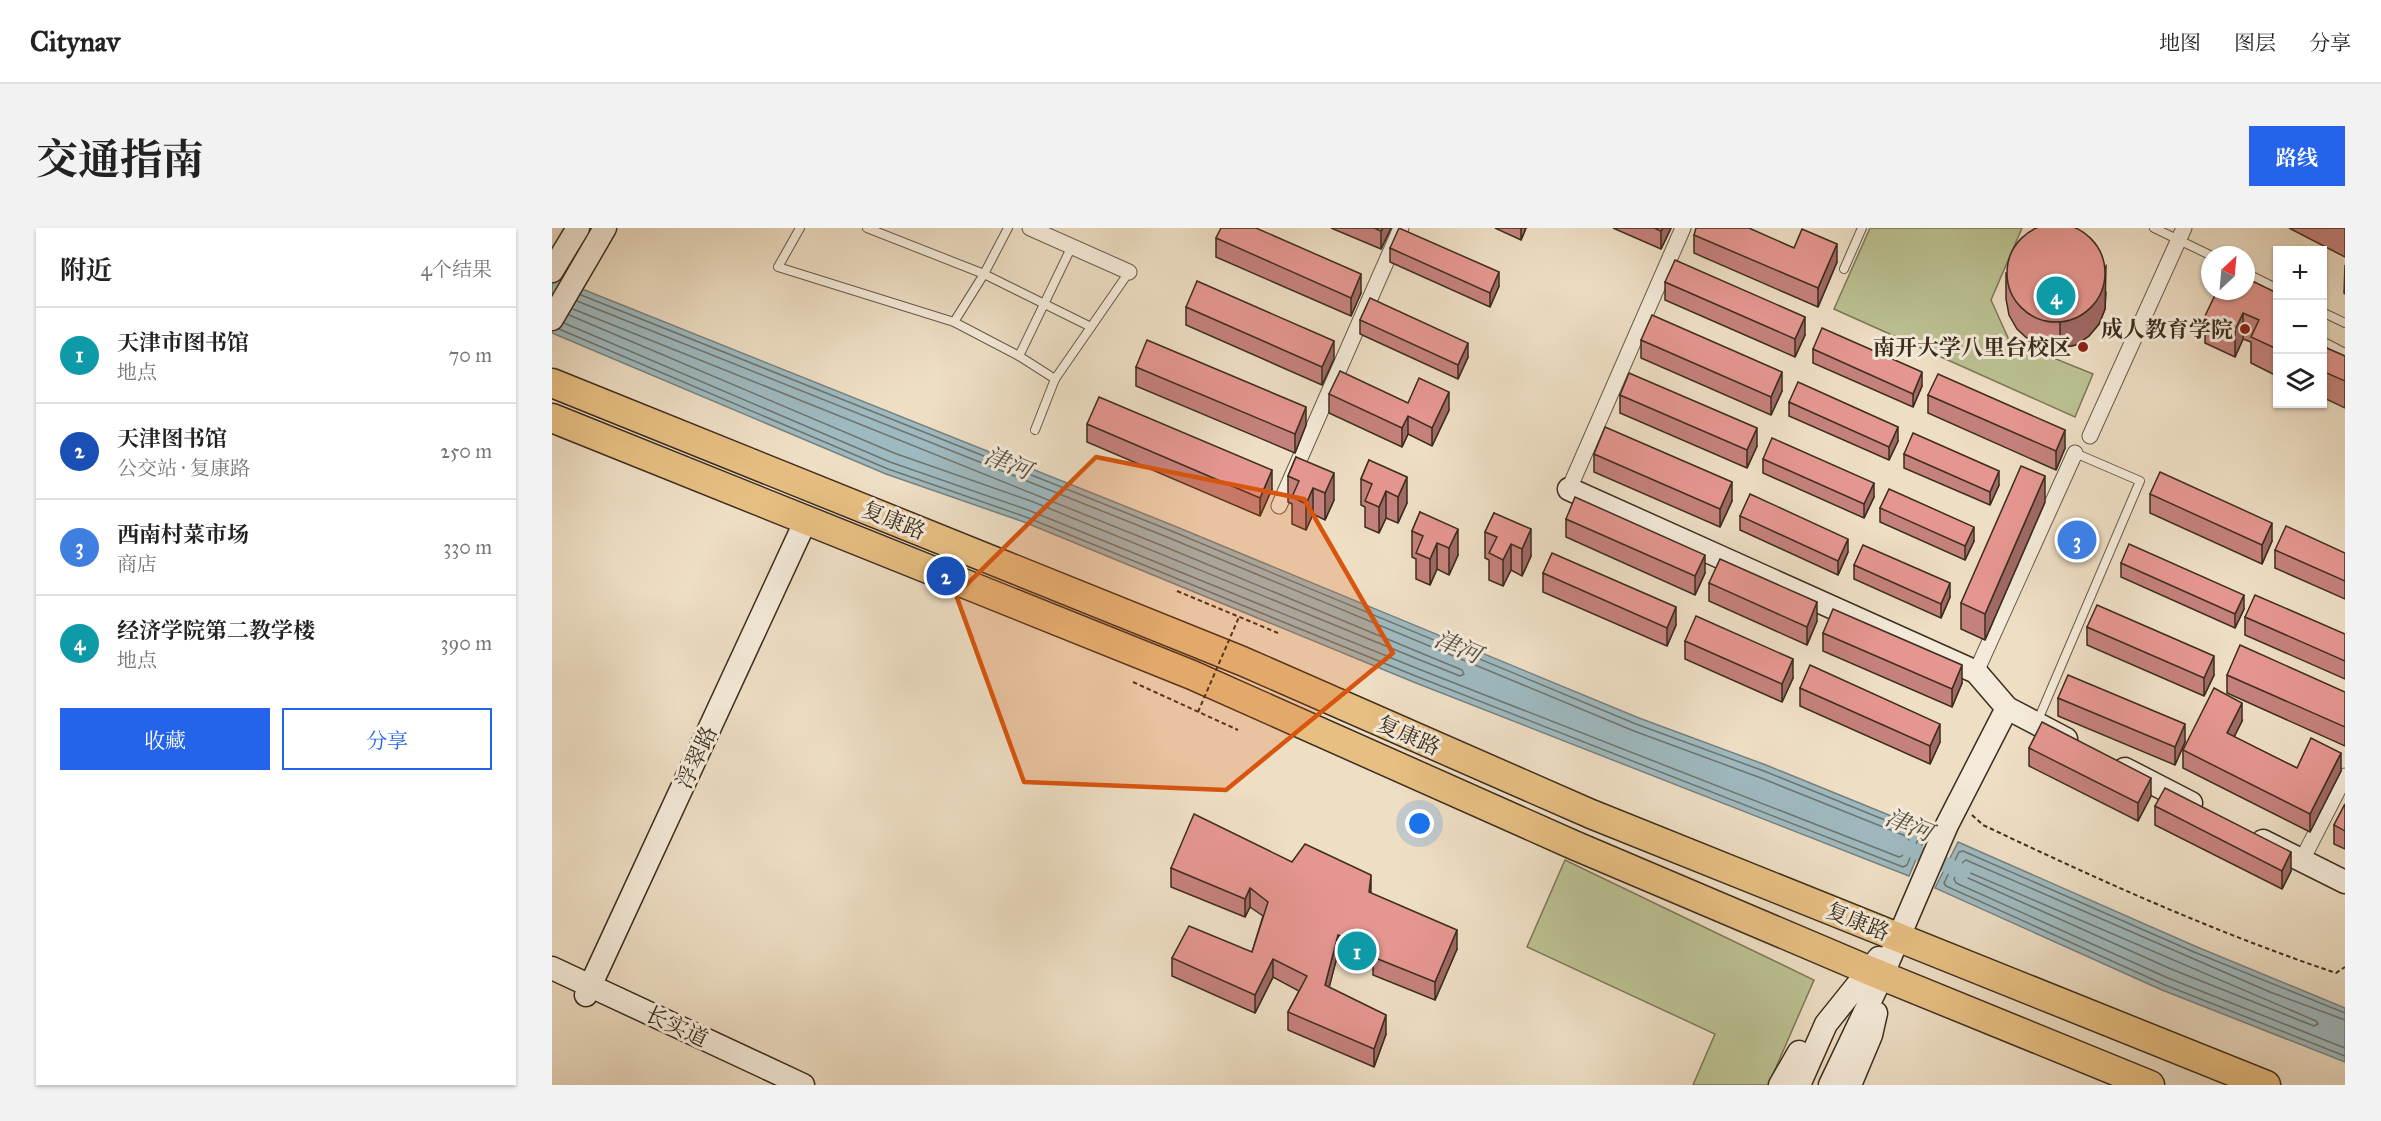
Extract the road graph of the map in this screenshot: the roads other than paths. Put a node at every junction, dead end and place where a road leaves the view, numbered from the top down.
1 (578, 228) edge
2 (605, 228) edge
3 (800, 228) edge
4 (867, 228) edge
5 (1008, 228) edge
6 (1030, 228) edge
7 (1401, 228) edge
8 (1683, 228) edge
9 (1862, 228) edge
10 (2154, 228) edge
11 (2181, 234) edge
12 (1072, 246) junction
13 (2201, 248) edge
14 (554, 268) edge
15 (1844, 269) dead end
16 (1129, 272) joint
17 (984, 274) junction
18 (2255, 278) edge
19 (2273, 287) edge
20 (1044, 303) junction
21 (2327, 314) edge
22 (552, 319) edge
23 (954, 322) junction
24 (2345, 323) edge
25 (1091, 327) junction
26 (2327, 344) edge
27 (2345, 353) edge
28 (1019, 356) junction
29 (1055, 379) junction
30 (552, 383) edge
31 (552, 418) edge
32 (1035, 430) dead end
33 (2090, 436) dead end
34 (2075, 453) joint
35 (1569, 489) joint
36 (1279, 507) dead end
37 (806, 520) junction
38 (1976, 672) junction
39 (2007, 708) junction
40 (2036, 724) junction
41 (2090, 751) edge
42 (2111, 762) edge
43 (2345, 776) edge
44 (2206, 811) edge
45 (2249, 833) edge
46 (2302, 860) junction
47 (2345, 882) edge
48 (1898, 937) junction
49 (552, 968) edge
50 (1875, 973) junction
51 (552, 979) edge
52 (588, 990) junction
53 (773, 1085) edge
54 (803, 1085) edge
55 (1780, 1085) edge
56 (1799, 1085) edge
57 (1813, 1085) edge
58 (1830, 1085) edge
59 (1850, 1085) edge
60 (1859, 1085) edge
61 (2150, 1085) edge
62 (2266, 1085) edge

1 - 14 street
2 - 22 street
3 - 23 lane
4 - 17 lane
5 - 17 lane
6 - 12 street
7 - 36 street
8 - 35 street
9 - 15 lane
10 - 11 lane
11 - 13 lane
11 - 33 street
12 - 16 street
12 - 20 lane
16 - 25 lane
17 - 20 lane
17 - 23 lane
18 - 19 lane
20 - 25 lane
20 - 28 lane
21 - 24 lane
23 - 28 lane
25 - 29 lane
26 - 27 lane
28 - 29 lane
29 - 32 lane
30 - 48 highway, 复康路
31 - 37 highway, 复康路
34 - 38 street
34 - 40 lane
35 - 38 street
37 - 50 highway, 复康路
37 - 52 street, 浮翠路
38 - 39 street
39 - 40 street
39 - 48 street
40 - 41 street
42 - 44 street
43 - 46 street
45 - 46 street
46 - 47 street
48 - 50 street
48 - 62 highway, 复康路
49 - 52 street, 长实道
50 - 55 street
50 - 56 street
50 - 57 street
50 - 58 street
50 - 59 street
50 - 60 street
50 - 61 highway, 复康路
51 - 52 street, 长实道
52 - 53 street, 长实道
52 - 54 street, 长实道

